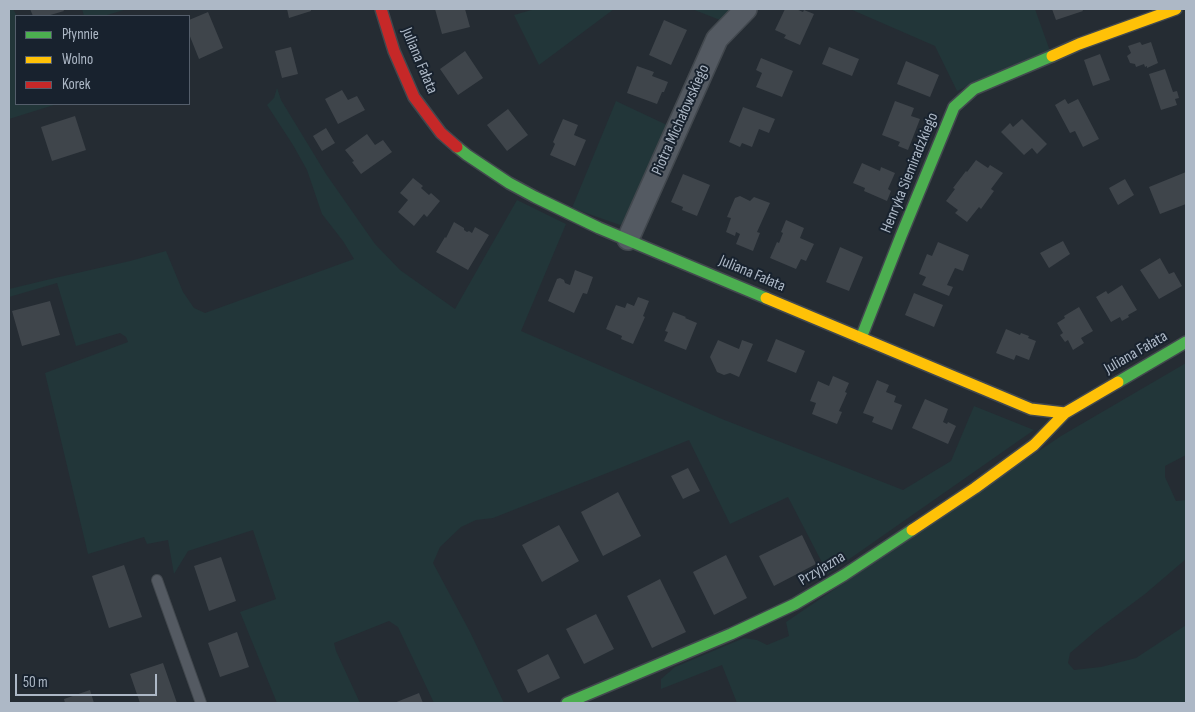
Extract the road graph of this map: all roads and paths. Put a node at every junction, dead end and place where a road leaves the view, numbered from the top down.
1 (381, 9) edge
2 (746, 9) edge
3 (1176, 9) edge
4 (628, 239) junction
5 (861, 338) junction
6 (1186, 342) edge
7 (1065, 413) junction
8 (157, 580) dead end
9 (201, 703) edge
10 (567, 703) edge

1 - 4 street, Juliana Fałata
2 - 4 street, Piotra Michałowskiego
3 - 5 street, Henryka Siemiradzkiego
4 - 5 street, Juliana Fałata
5 - 7 street, Juliana Fałata
6 - 7 street, Juliana Fałata
7 - 10 street, Przyjazna
8 - 9 lane

